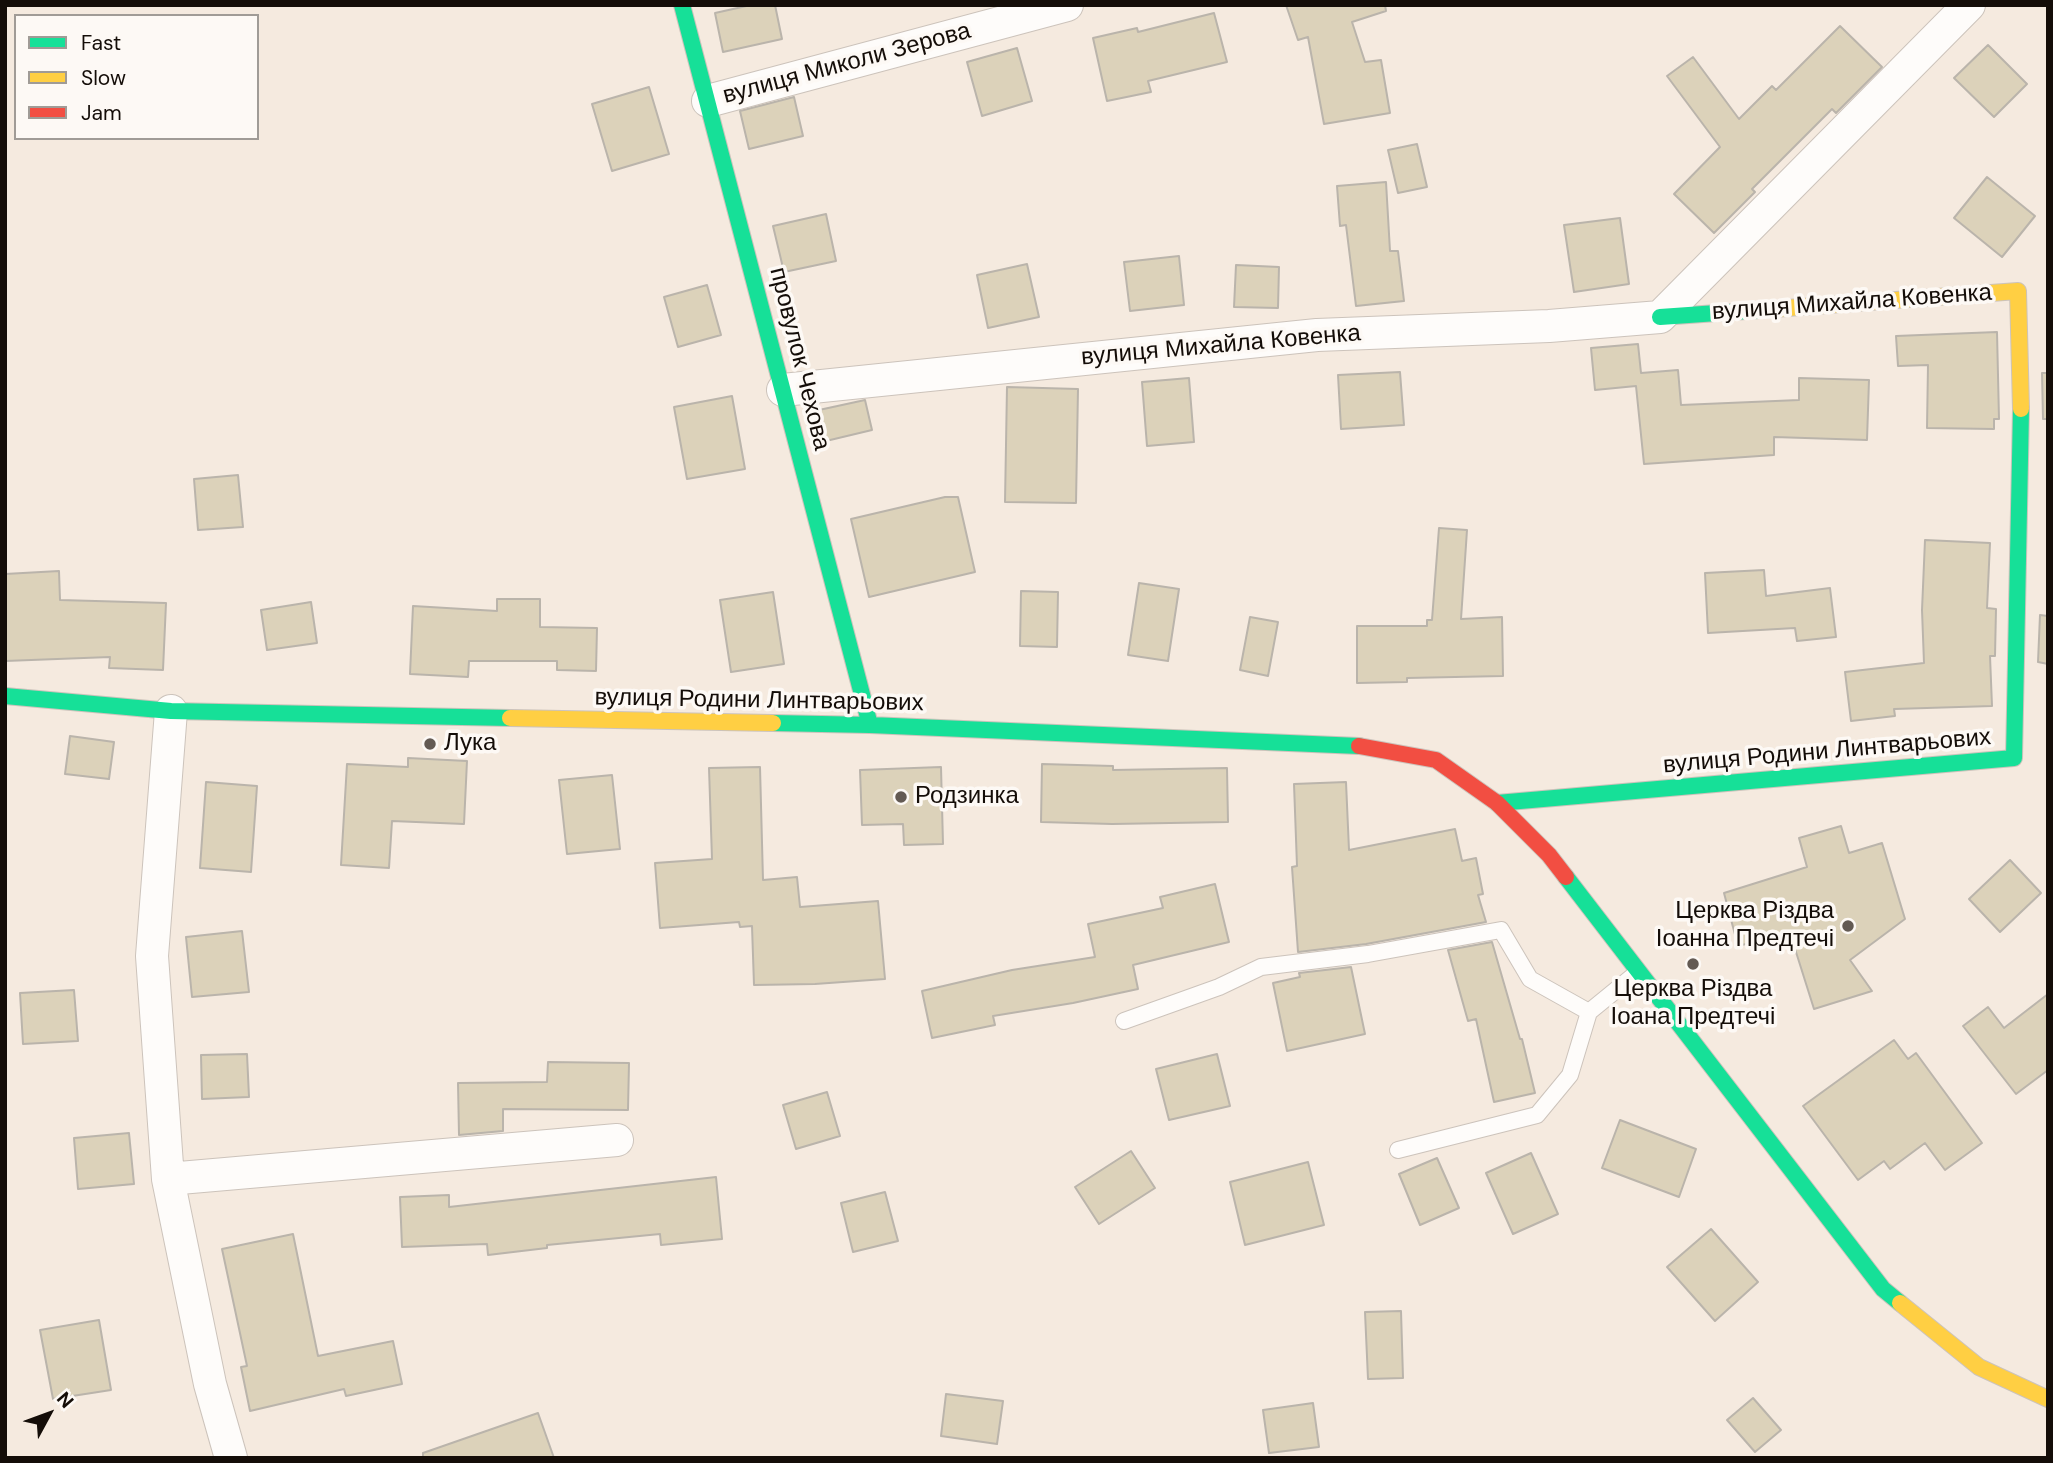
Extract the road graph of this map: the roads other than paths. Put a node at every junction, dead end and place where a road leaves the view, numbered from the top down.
1 (682, 5) edge
2 (1067, 5) edge
3 (1969, 5) edge
4 (708, 101) junction
5 (1660, 317) junction
6 (783, 390) junction
7 (2022, 443) joint
8 (5, 696) edge
9 (171, 711) junction
10 (870, 725) junction
11 (1497, 803) junction
12 (1638, 972) junction
13 (1589, 1012) junction
14 (1124, 1021) dead end
15 (618, 1140) dead end
16 (1398, 1150) dead end
17 (168, 1179) junction
18 (2048, 1399) edge
19 (230, 1458) edge

1 - 4 main road, провулок Чехова
2 - 4 street, вулиця Миколи Зерова
3 - 5 street, вулиця Михайла Ковенка
4 - 6 main road, провулок Чехова
5 - 6 street, вулиця Михайла Ковенка
5 - 7 main road, вулиця Михайла Ковенка
6 - 10 main road, провулок Чехова
7 - 11 main road, вулиця Родини Линтварьових
8 - 9 main road, вулиця Родини Линтварьових
9 - 10 main road, вулиця Родини Линтварьових
9 - 17 street
10 - 11 main road, вулиця Родини Линтварьових
11 - 12 main road, вулиця Родини Линтварьових
12 - 13 lane
12 - 18 main road, вулиця Родини Линтварьових
13 - 14 lane
13 - 16 lane
15 - 17 street
17 - 19 street

